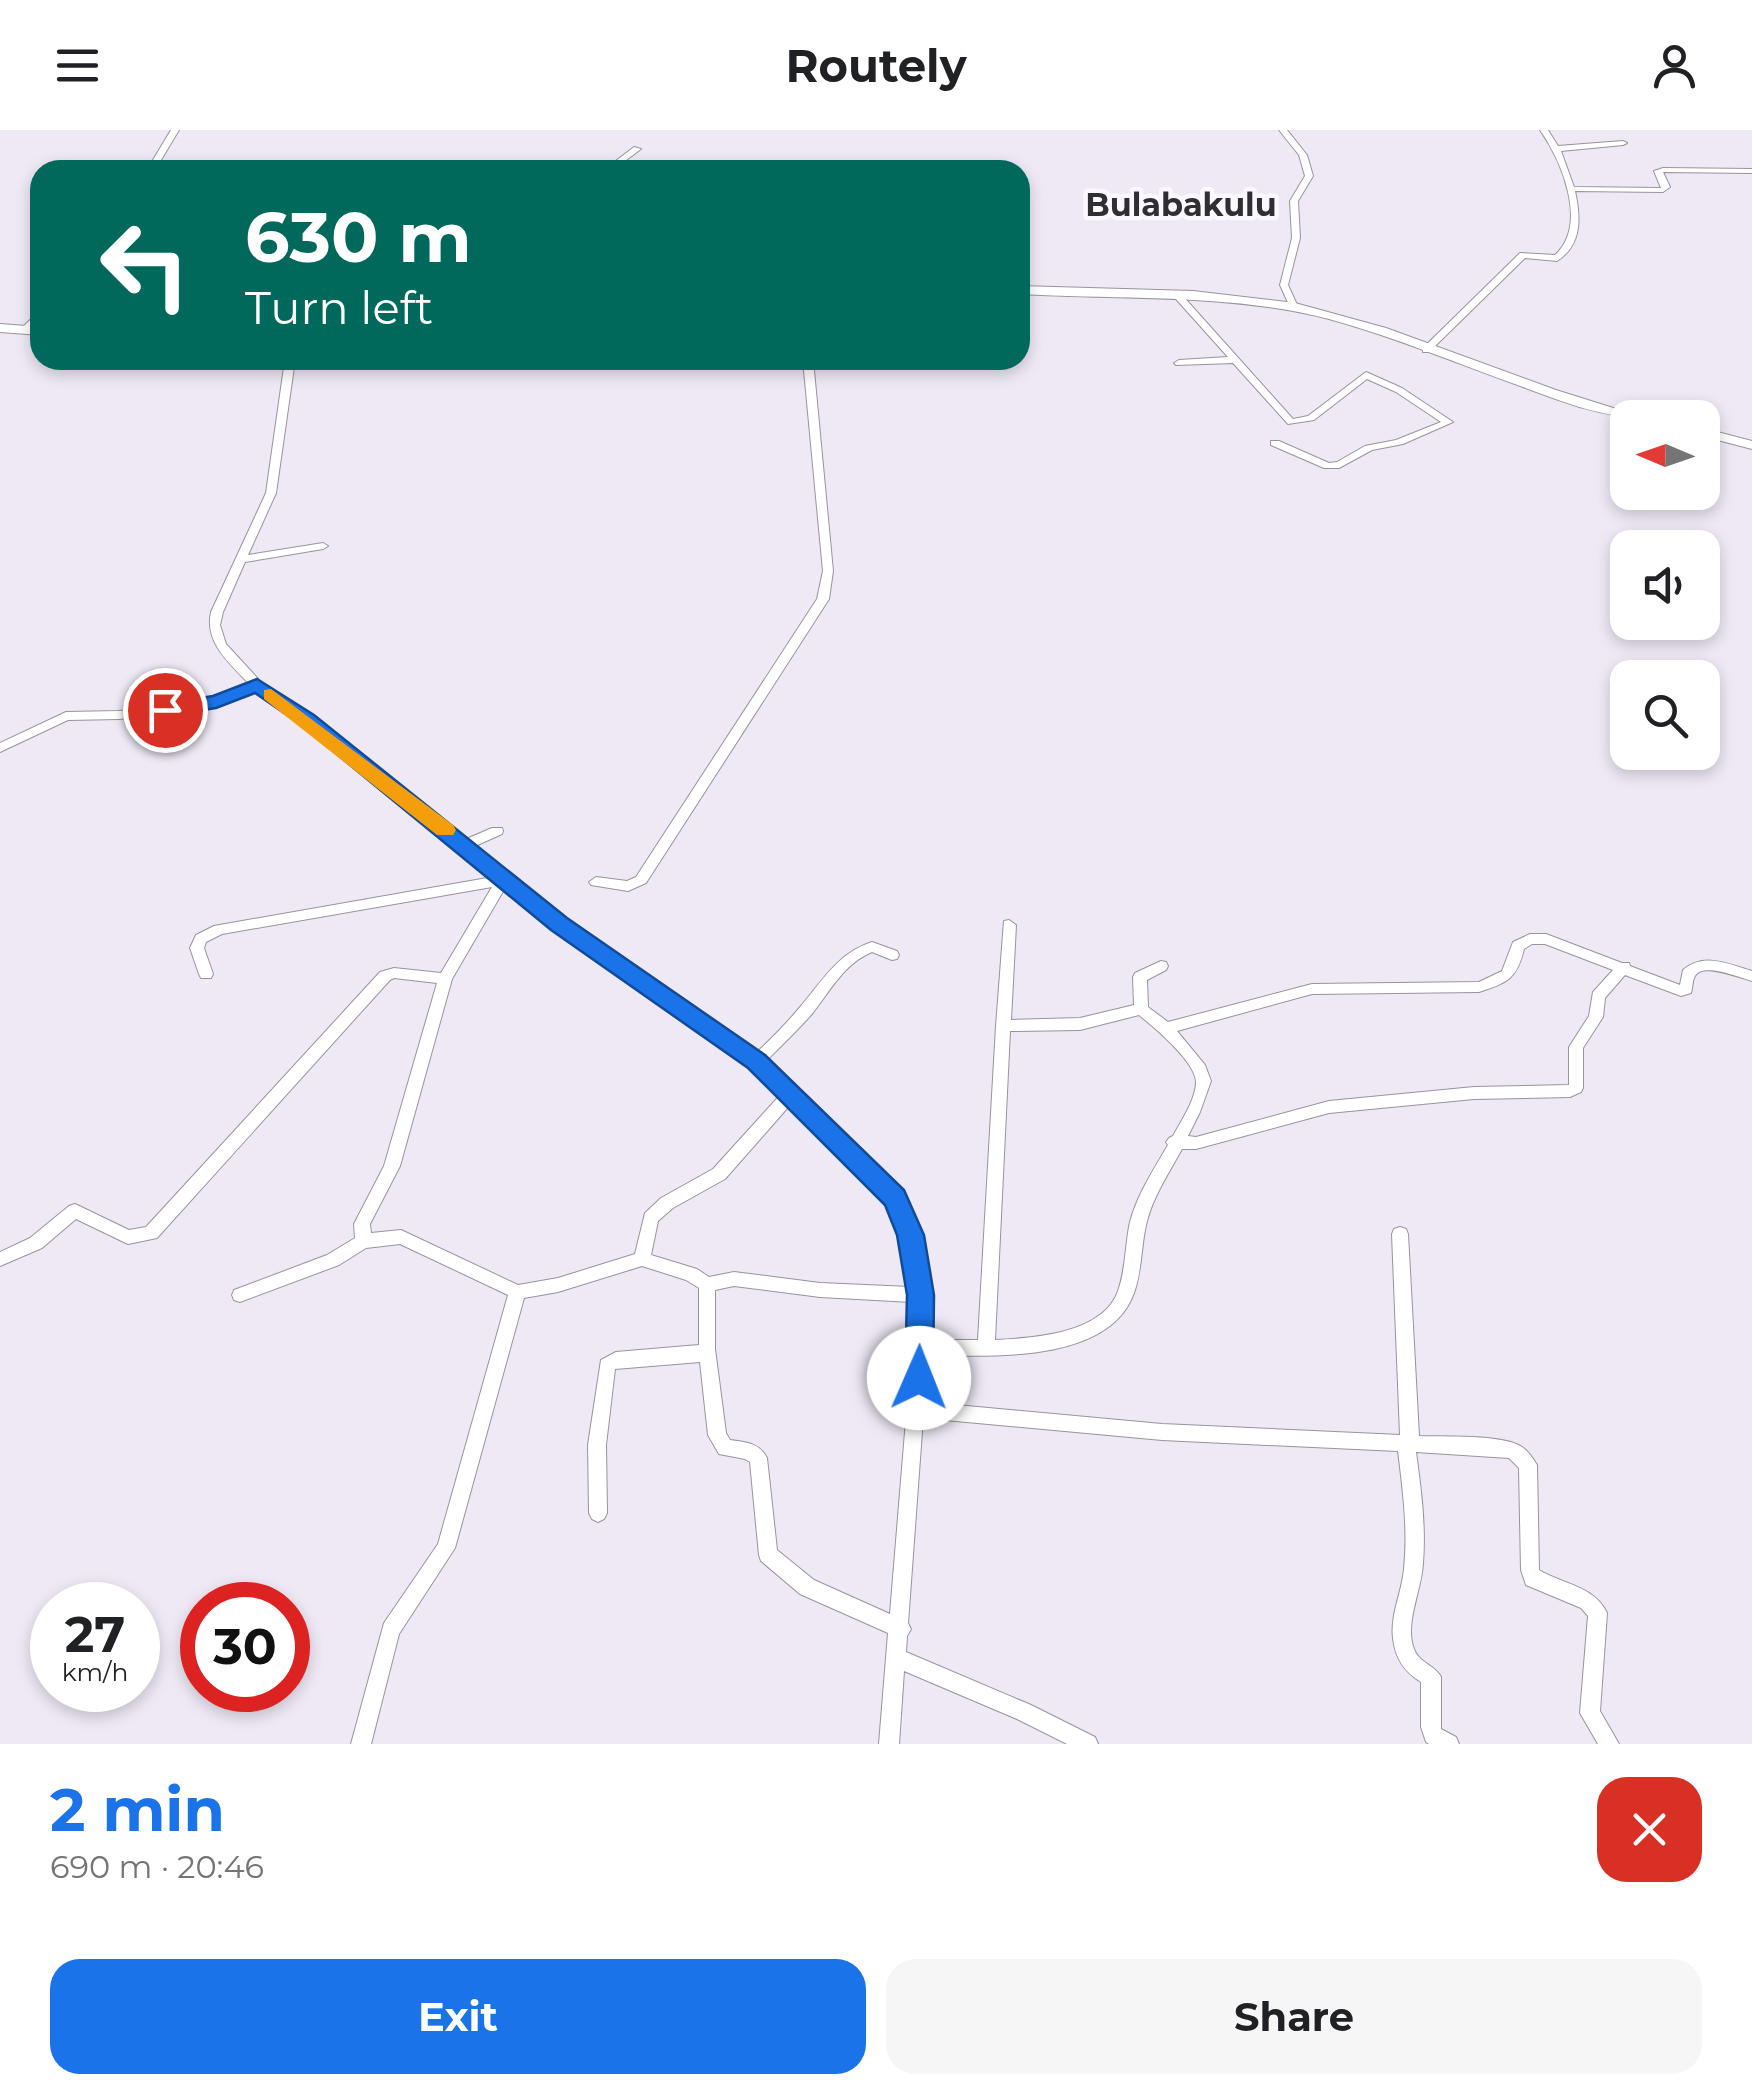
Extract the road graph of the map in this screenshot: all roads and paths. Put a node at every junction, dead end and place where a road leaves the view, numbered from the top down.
1 (175, 130) edge
2 (1283, 130) edge
3 (1544, 130) edge
4 (1623, 143) dead end
5 (1554, 148) junction
6 (637, 149) dead end
7 (157, 160) edge
8 (622, 160) edge
9 (1752, 171) edge
10 (1570, 189) junction
11 (1030, 290) edge
12 (1178, 296) junction
13 (1294, 307) junction
14 (0, 328) edge
15 (30, 330) edge
16 (1426, 350) junction
17 (1234, 360) junction
18 (1178, 363) dead end
19 (289, 370) edge
20 (809, 370) edge
21 (1610, 411) edge
22 (1720, 437) edge
23 (1275, 442) dead end
24 (1752, 445) edge
25 (323, 546) dead end
26 (240, 560) junction
27 (257, 685) junction
28 (0, 748) edge
29 (497, 832) dead end
30 (465, 846) junction
31 (503, 880) junction
32 (596, 882) dead end
33 (1009, 925) dead end
34 (892, 956) dead end
35 (1160, 966) dead end
36 (1624, 967) junction
37 (206, 974) dead end
38 (1752, 976) edge
39 (446, 979) junction
40 (1141, 1009) junction
41 (1003, 1026) junction
42 (1166, 1028) junction
43 (757, 1062) junction
44 (791, 1093) junction
45 (1174, 1142) junction
46 (1400, 1234) dead end
47 (363, 1241) junction
48 (0, 1259) edge
49 (642, 1259) junction
50 (708, 1286) junction
51 (516, 1292) junction
52 (240, 1294) dead end
53 (920, 1295) junction
54 (920, 1347) junction
55 (707, 1349) junction
56 (986, 1349) junction
57 (918, 1409) junction
58 (1408, 1441) junction
59 (598, 1513) dead end
60 (901, 1630) junction
61 (899, 1659) junction
62 (360, 1744) edge
63 (890, 1744) edge
64 (1088, 1744) edge
65 (1449, 1744) edge
66 (1609, 1744) edge

1 - 7 street
2 - 13 street
3 - 5 street
4 - 5 street
5 - 10 street
6 - 8 street
9 - 10 street
10 - 16 street
11 - 12 street
12 - 13 street
12 - 17 street
13 - 16 street
14 - 15 street
16 - 21 street
17 - 18 street
17 - 23 street
19 - 26 street
20 - 32 street
22 - 24 street
25 - 26 street
26 - 27 street
27 - 28 street
27 - 30 street
29 - 30 street
30 - 31 street
31 - 37 street
31 - 39 street
31 - 43 street
33 - 41 street
34 - 43 street
35 - 40 street
36 - 38 street
36 - 42 street
36 - 45 street
39 - 47 street
39 - 48 street
40 - 41 street
40 - 42 street
41 - 56 street
42 - 45 street
43 - 44 street
44 - 49 street
44 - 53 street
45 - 56 street
46 - 58 street
47 - 51 street
47 - 52 street
49 - 50 street
49 - 51 street
50 - 53 street
50 - 55 street
51 - 62 street
53 - 54 street
54 - 56 street
54 - 57 street
55 - 59 street
55 - 60 street
57 - 58 street
57 - 60 street
58 - 65 street
58 - 66 street
60 - 61 street
61 - 63 street
61 - 64 street

